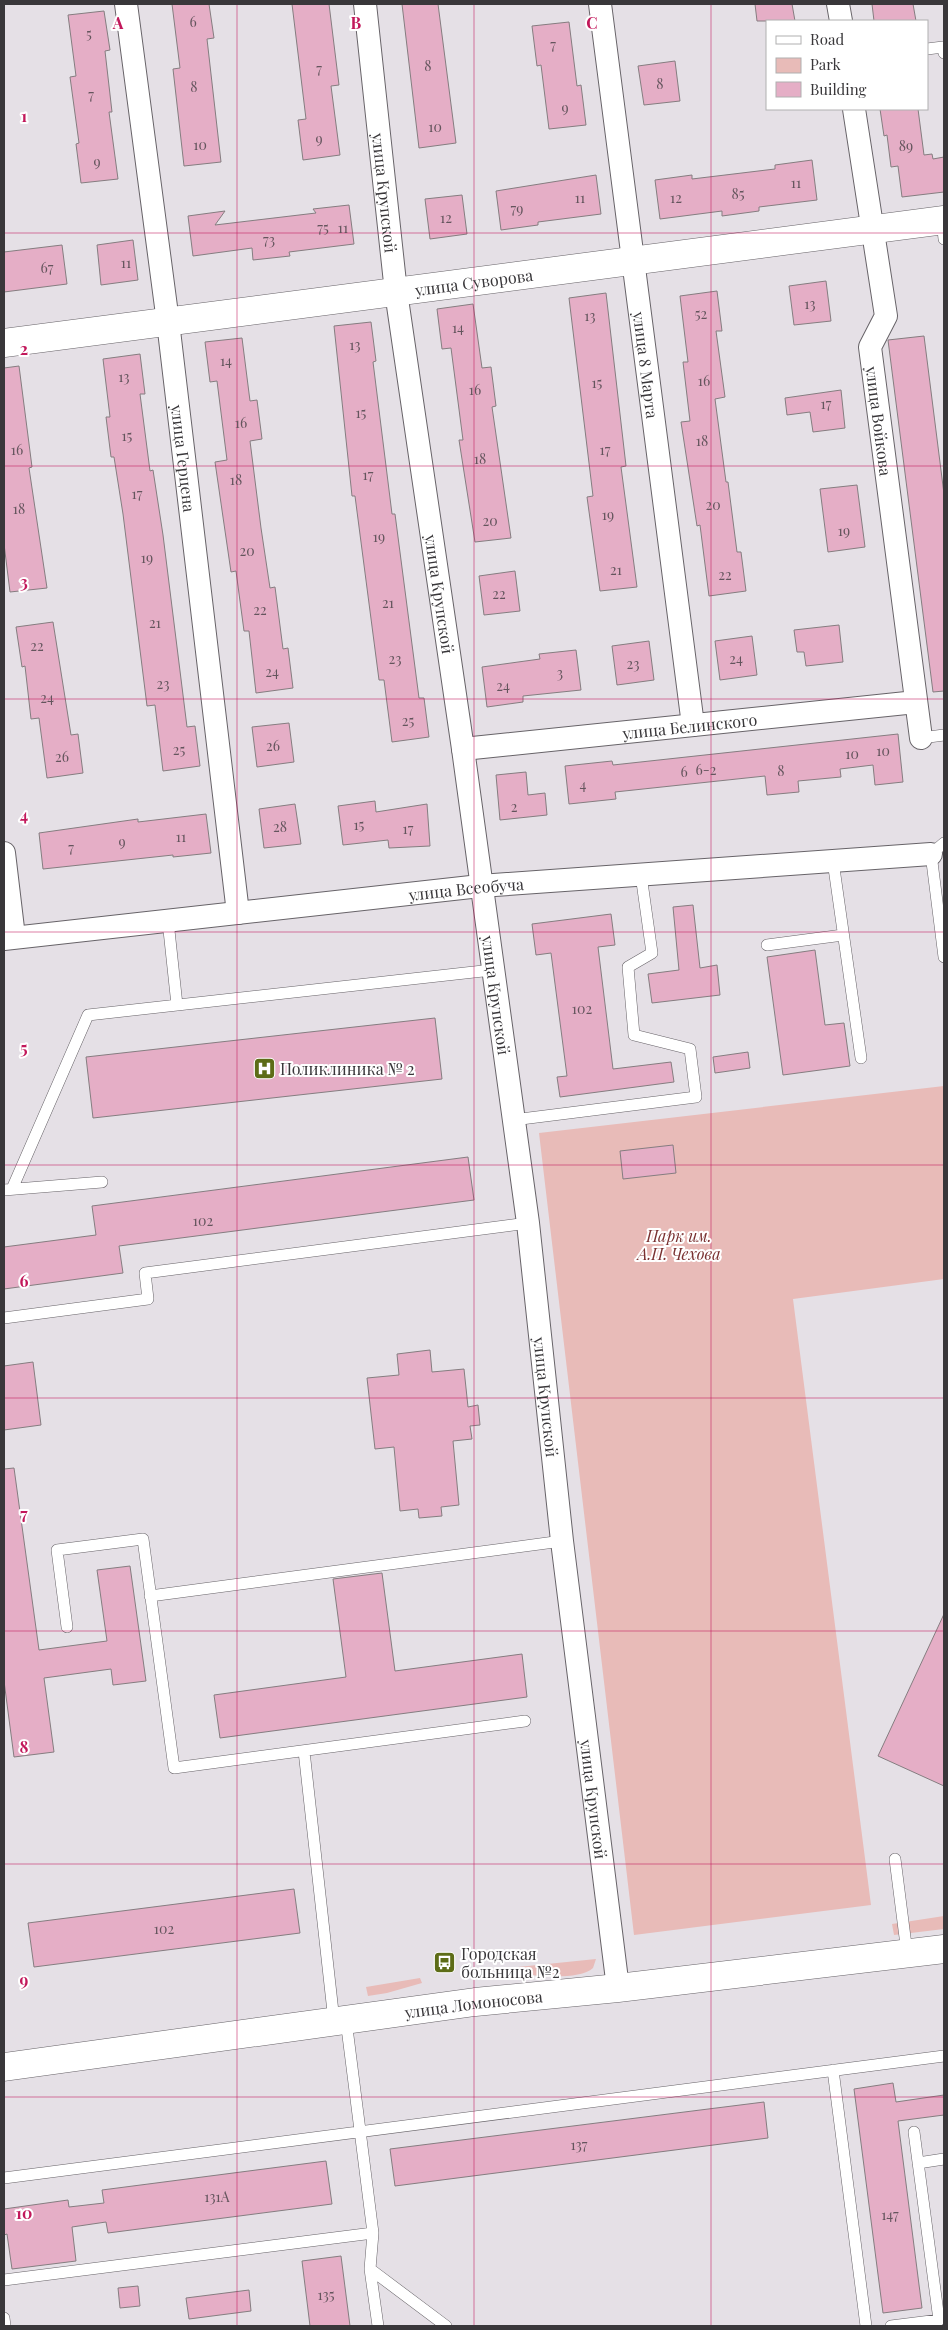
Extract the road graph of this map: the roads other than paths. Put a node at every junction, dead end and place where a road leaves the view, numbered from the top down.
1 (126, 4) edge
2 (365, 4) edge
3 (600, 4) edge
4 (838, 4) edge
5 (841, 20) edge
6 (928, 49) edge
7 (944, 53) edge
8 (854, 110) edge
9 (944, 227) edge
10 (873, 230) junction
11 (634, 261) junction
12 (396, 292) junction
13 (168, 322) junction
14 (4, 344) edge
15 (916, 702) junction
16 (693, 725) junction
17 (944, 735) edge
18 (921, 738) joint
19 (463, 749) junction
20 (937, 848) edge
21 (4, 853) edge
22 (833, 861) junction
23 (641, 875) junction
24 (480, 886) junction
25 (238, 913) junction
26 (168, 920) junction
27 (843, 935) junction
28 (9, 938) edge
29 (767, 946) dead end
30 (944, 958) edge
31 (492, 970) junction
32 (177, 1004) junction
33 (861, 1058) dead end
34 (513, 1120) junction
35 (102, 1182) dead end
36 (8, 1190) edge
37 (528, 1223) junction
38 (4, 1318) edge
39 (562, 1541) junction
40 (150, 1596) junction
41 (67, 1626) dead end
42 (525, 1721) dead end
43 (304, 1751) junction
44 (895, 1859) dead end
45 (944, 1949) edge
46 (907, 1954) junction
47 (618, 1988) junction
48 (340, 2020) junction
49 (944, 2056) edge
50 (4, 2067) edge
51 (833, 2070) junction
52 (360, 2132) junction
53 (914, 2132) dead end
54 (944, 2159) edge
55 (918, 2162) junction
56 (4, 2178) edge
57 (373, 2233) junction
58 (370, 2269) junction
59 (4, 2280) edge
60 (4, 2318) edge
61 (5, 2326) edge
62 (378, 2326) edge
63 (446, 2326) edge
64 (866, 2326) edge
65 (891, 2326) edge

1 - 13 street, улица Герцена
2 - 12 street, улица Крупской
3 - 11 street, улица 8 Марта
4 - 5 street
6 - 7 lane
8 - 10 street, улица Войкова
9 - 10 street, улица Суворова
10 - 11 street, улица Суворова
10 - 15 street, улица Войкова
11 - 12 street, улица Суворова
11 - 16 street, улица 8 Марта
12 - 13 street, улица Суворова
12 - 19 street, улица Крупской
13 - 14 street, улица Суворова
13 - 25 street, улица Герцена
15 - 16 street, улица Белинского
15 - 18 street, улица Войкова
16 - 19 street, улица Белинского
17 - 18 lane
19 - 24 street, улица Крупской
20 - 22 street, улица Всеобуча
20 - 30 lane
21 - 28 street
22 - 23 street, улица Всеобуча
22 - 27 lane
23 - 24 street, улица Всеобуча
23 - 34 lane
24 - 25 street, улица Всеобуча
24 - 31 street, улица Крупской
25 - 26 street, улица Всеобуча
26 - 28 street, улица Всеобуча
26 - 32 lane
27 - 29 lane
27 - 33 lane
31 - 32 lane
31 - 34 street, улица Крупской
32 - 36 lane
34 - 37 street, улица Крупской
35 - 36 lane
37 - 38 lane
37 - 39 street, улица Крупской
39 - 40 lane
39 - 47 street, улица Крупской
40 - 41 lane
40 - 43 lane
42 - 43 lane
43 - 48 lane
44 - 46 lane
45 - 46 street, улица Ломоносова
46 - 47 street, улица Ломоносова
47 - 48 street, улица Ломоносова
48 - 50 street, улица Ломоносова
48 - 52 lane
49 - 51 lane
51 - 52 lane
51 - 64 lane
52 - 56 lane
52 - 57 lane
53 - 55 lane
54 - 55 lane
55 - 65 lane
57 - 58 lane
57 - 59 lane
58 - 62 lane
58 - 63 lane
60 - 61 lane

